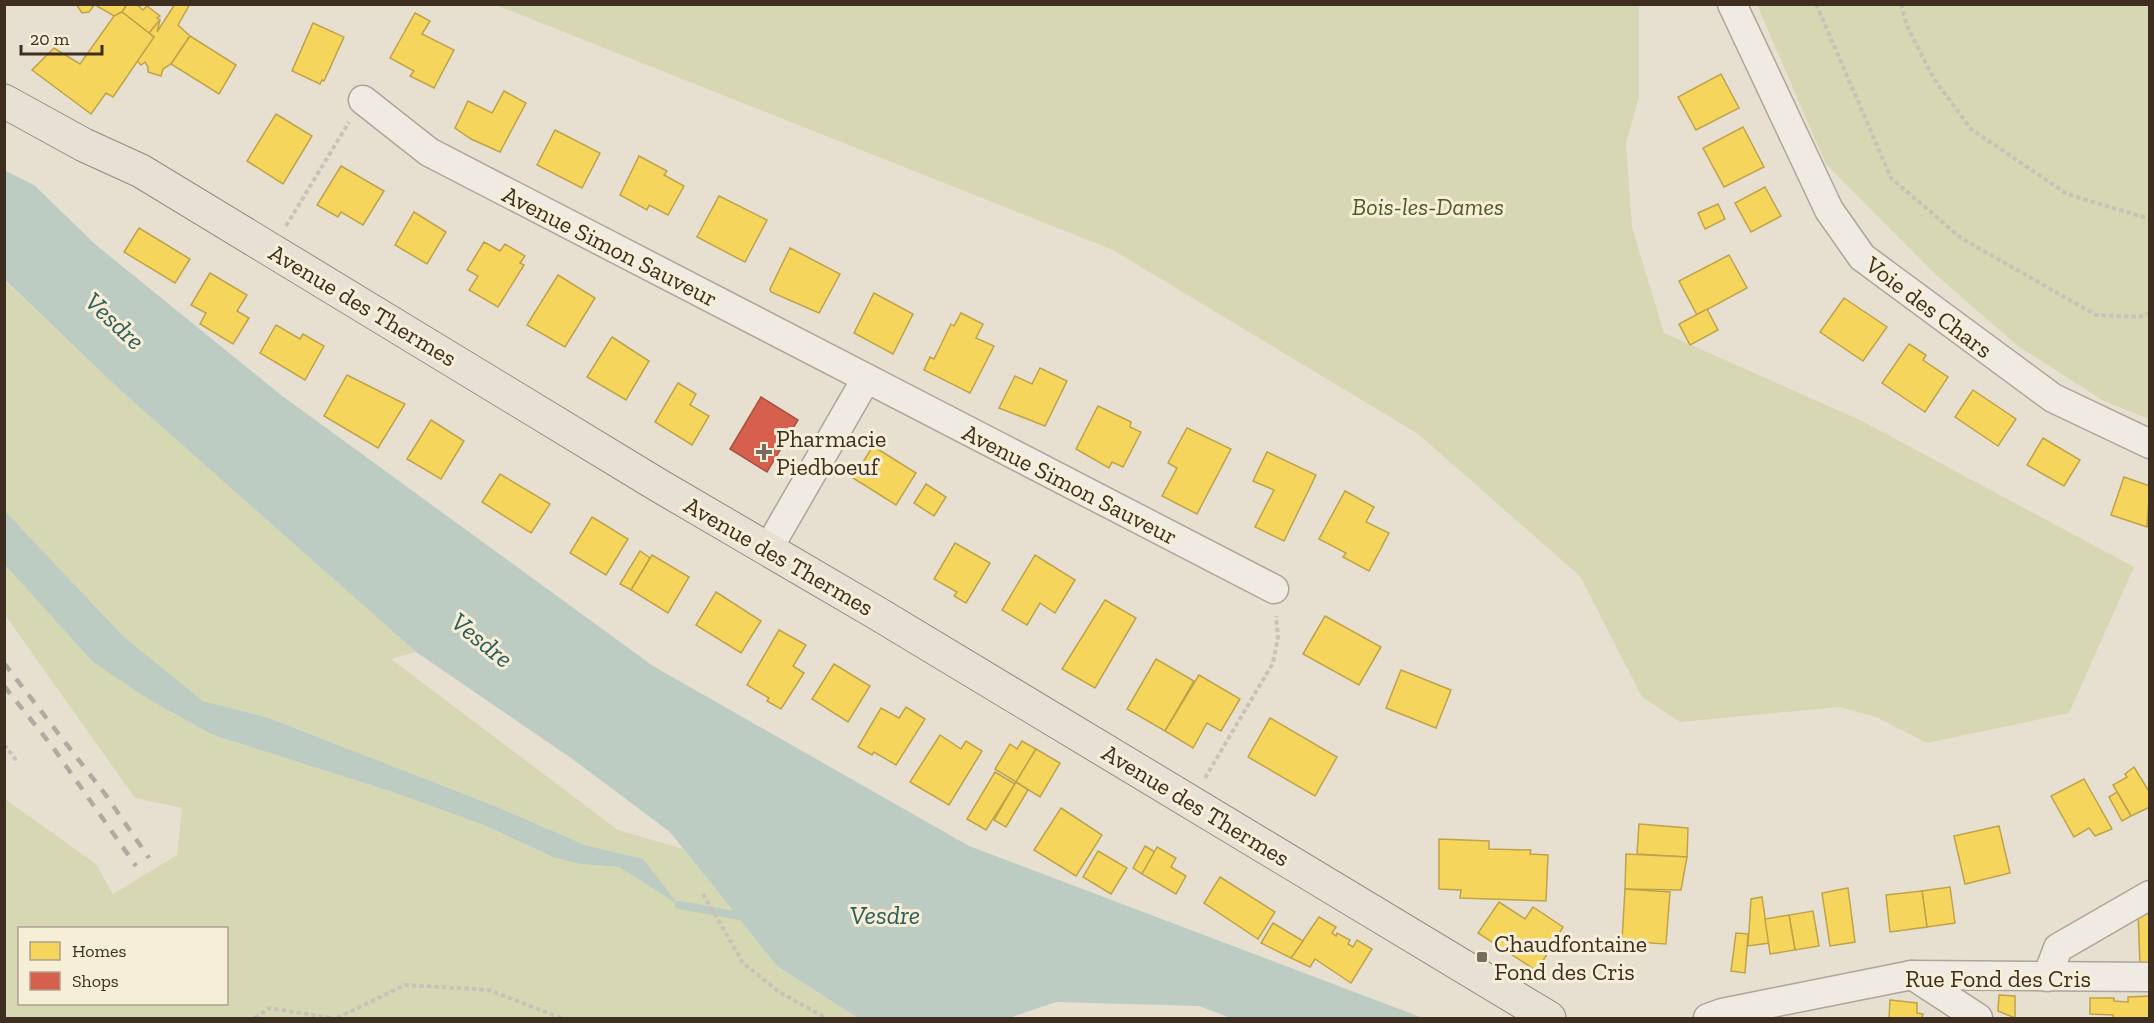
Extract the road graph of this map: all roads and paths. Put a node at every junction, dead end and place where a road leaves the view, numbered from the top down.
1 (1732, 4) edge
2 (1816, 4) edge
3 (1901, 4) edge
4 (363, 100) joint
5 (4, 101) edge
6 (2150, 219) edge
7 (272, 249) junction
8 (2150, 313) edge
9 (866, 379) junction
10 (2150, 444) edge
11 (768, 549) junction
12 (1274, 589) joint
13 (4, 745) edge
14 (16, 760) dead end
15 (1191, 802) junction
16 (703, 894) dead end
17 (2150, 895) edge
18 (1912, 975) junction
19 (2150, 976) edge
20 (2047, 977) junction
21 (255, 1018) edge
22 (331, 1018) edge
23 (338, 1018) edge
24 (561, 1018) edge
25 (826, 1018) edge
26 (1549, 1018) edge
27 (1708, 1018) edge
28 (1978, 1018) edge

1 - 10 street, Voie des Chars
2 - 8 path
3 - 6 path
4 - 7 path
4 - 9 street, Avenue Simon Sauveur
5 - 7 main road, Avenue des Thermes
7 - 11 main road, Avenue des Thermes
9 - 11 street
9 - 12 street, Avenue Simon Sauveur
11 - 15 main road, Avenue des Thermes
12 - 15 path
13 - 14 path
15 - 26 main road, Avenue des Thermes
16 - 25 path
17 - 20 street
18 - 20 street, Rue Fond des Cris
18 - 27 street, Rue Fond des Cris
18 - 28 street
19 - 20 street, Rue Fond des Cris
21 - 22 path
23 - 24 path

